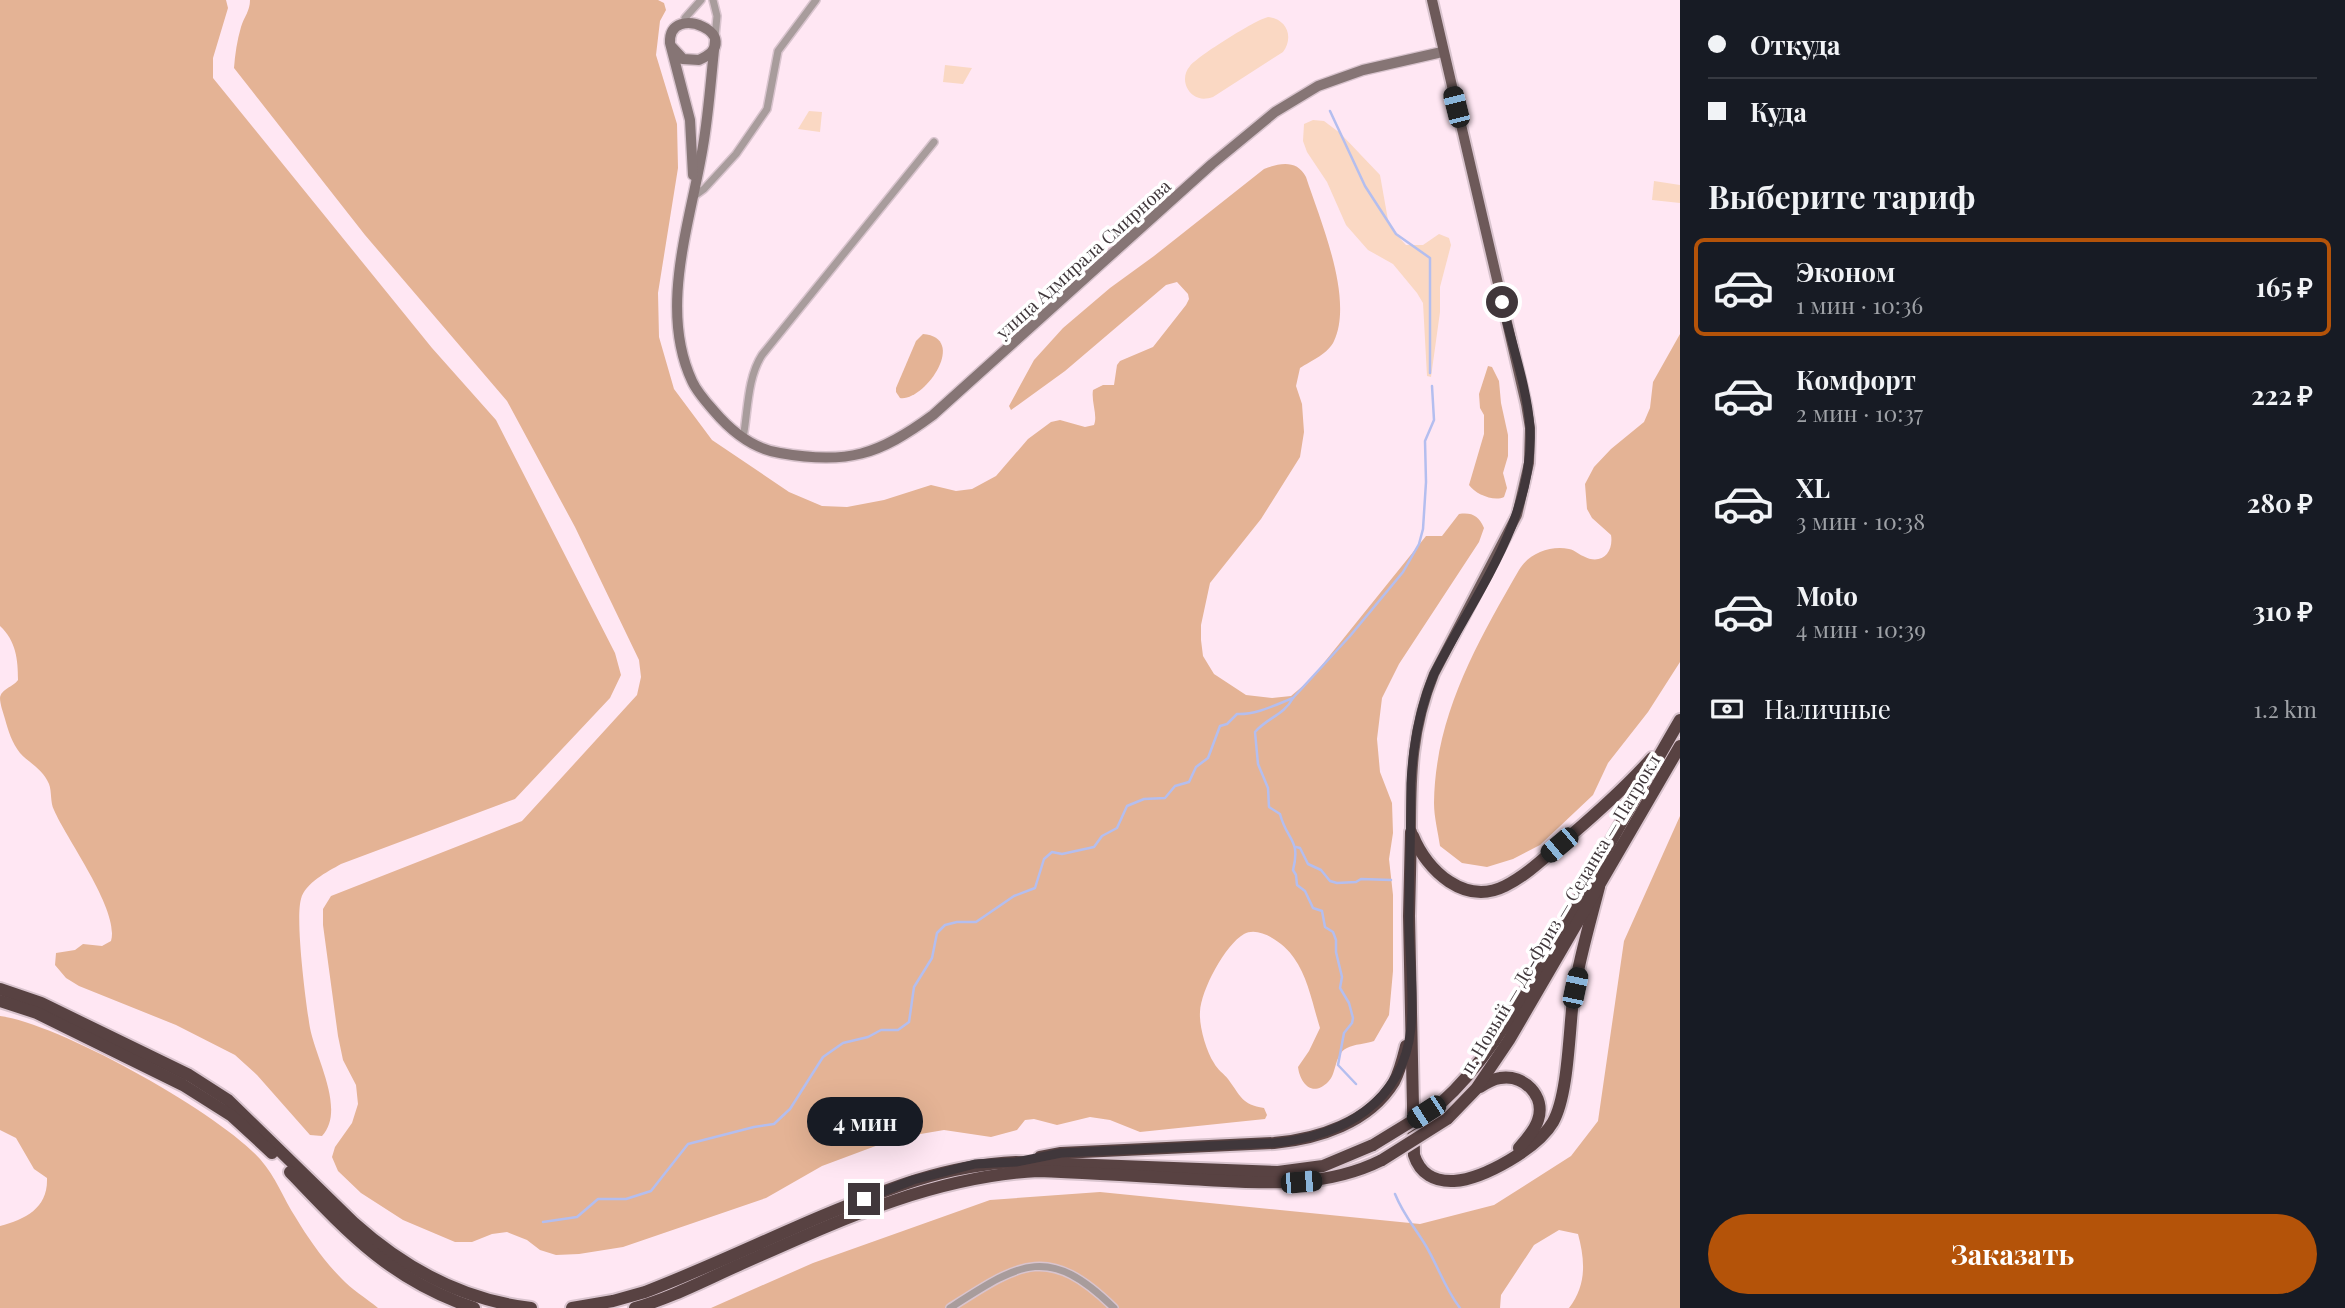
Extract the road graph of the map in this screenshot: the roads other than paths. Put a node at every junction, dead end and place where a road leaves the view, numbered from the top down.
1 (701, 0) edge
2 (713, 0) edge
3 (816, 0) edge
4 (1432, 0) edge
5 (685, 18) junction
6 (715, 41) junction
7 (671, 46) junction
8 (1442, 51) junction
9 (934, 142) dead end
10 (693, 197) junction
11 (743, 438) junction
12 (1680, 720) edge
13 (1672, 733) junction
14 (1680, 746) edge
15 (1411, 832) junction
16 (1599, 887) junction
17 (0, 989) edge
18 (0, 1002) edge
19 (1411, 1028) junction
20 (1476, 1089) junction
21 (1505, 1161) junction
22 (1016, 1162) junction
23 (474, 1308) edge
24 (531, 1308) edge
25 (572, 1308) edge
26 (635, 1308) edge
27 (950, 1308) edge
28 (1114, 1308) edge

1 - 5 street
2 - 6 street, улица Адмирала Смирнова
3 - 10 street
4 - 8 main road
5 - 6 street
5 - 7 street
6 - 7 street
6 - 10 street, улица Адмирала Смирнова
7 - 10 street
8 - 11 street, улица Адмирала Смирнова
8 - 15 main road
9 - 11 street
10 - 11 street, улица Адмирала Смирнова
12 - 13 highway, п. Новый — Де-Фриз — Седанка — Патрокл
13 - 15 highway
13 - 22 highway, п. Новый — Де-Фриз — Седанка — Патрокл, bridge
14 - 16 highway, п. Новый — Де-Фриз — Седанка — Патрокл
15 - 19 highway
16 - 20 highway, п. Новый — Де-Фриз — Седанка — Патрокл
16 - 21 highway
17 - 24 highway
18 - 23 highway
19 - 21 highway
19 - 22 highway
20 - 21 highway
20 - 26 highway, п. Новый — Де-Фриз — Седанка — Патрокл, bridge
22 - 25 highway, п. Новый — Де-Фриз — Седанка — Патрокл
27 - 28 street

